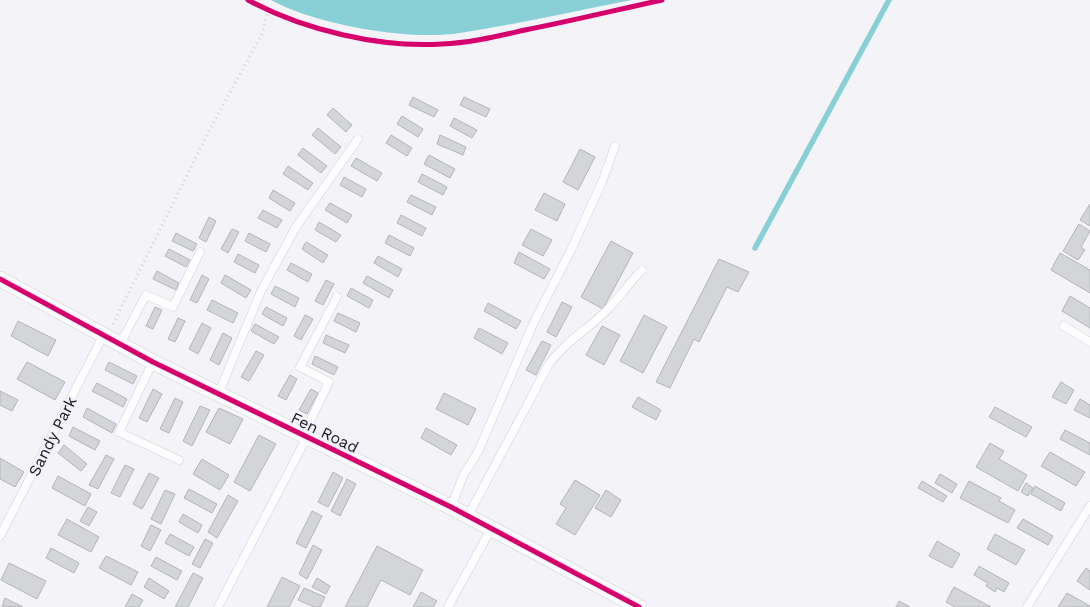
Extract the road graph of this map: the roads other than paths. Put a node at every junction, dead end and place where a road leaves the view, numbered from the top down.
1 (358, 138) dead end
2 (615, 146) dead end
3 (200, 252) dead end
4 (642, 270) dead end
5 (0, 279) edge
6 (337, 297) dead end
7 (1064, 326) dead end
8 (103, 336) junction
9 (1090, 342) edge
10 (120, 344) junction
11 (153, 362) junction
12 (218, 394) junction
13 (305, 436) junction
14 (179, 460) dead end
15 (1090, 506) edge
16 (451, 507) junction
17 (468, 516) junction
18 (491, 529) junction
19 (0, 536) edge
20 (218, 607) edge
21 (448, 607) edge
22 (639, 607) edge
23 (1027, 607) edge

1 - 12 lane
2 - 16 lane
3 - 10 lane
4 - 17 lane
5 - 8 street, Fen Road
6 - 13 lane
7 - 9 lane
8 - 10 street, Fen Road
8 - 19 lane, Sandy Park
10 - 11 street, Fen Road
11 - 12 street, Fen Road
11 - 14 lane
12 - 13 street, Fen Road
13 - 16 street, Fen Road
13 - 20 lane
15 - 23 lane
16 - 17 street, Fen Road
17 - 18 street, Fen Road
18 - 21 lane
18 - 22 street, Fen Road

